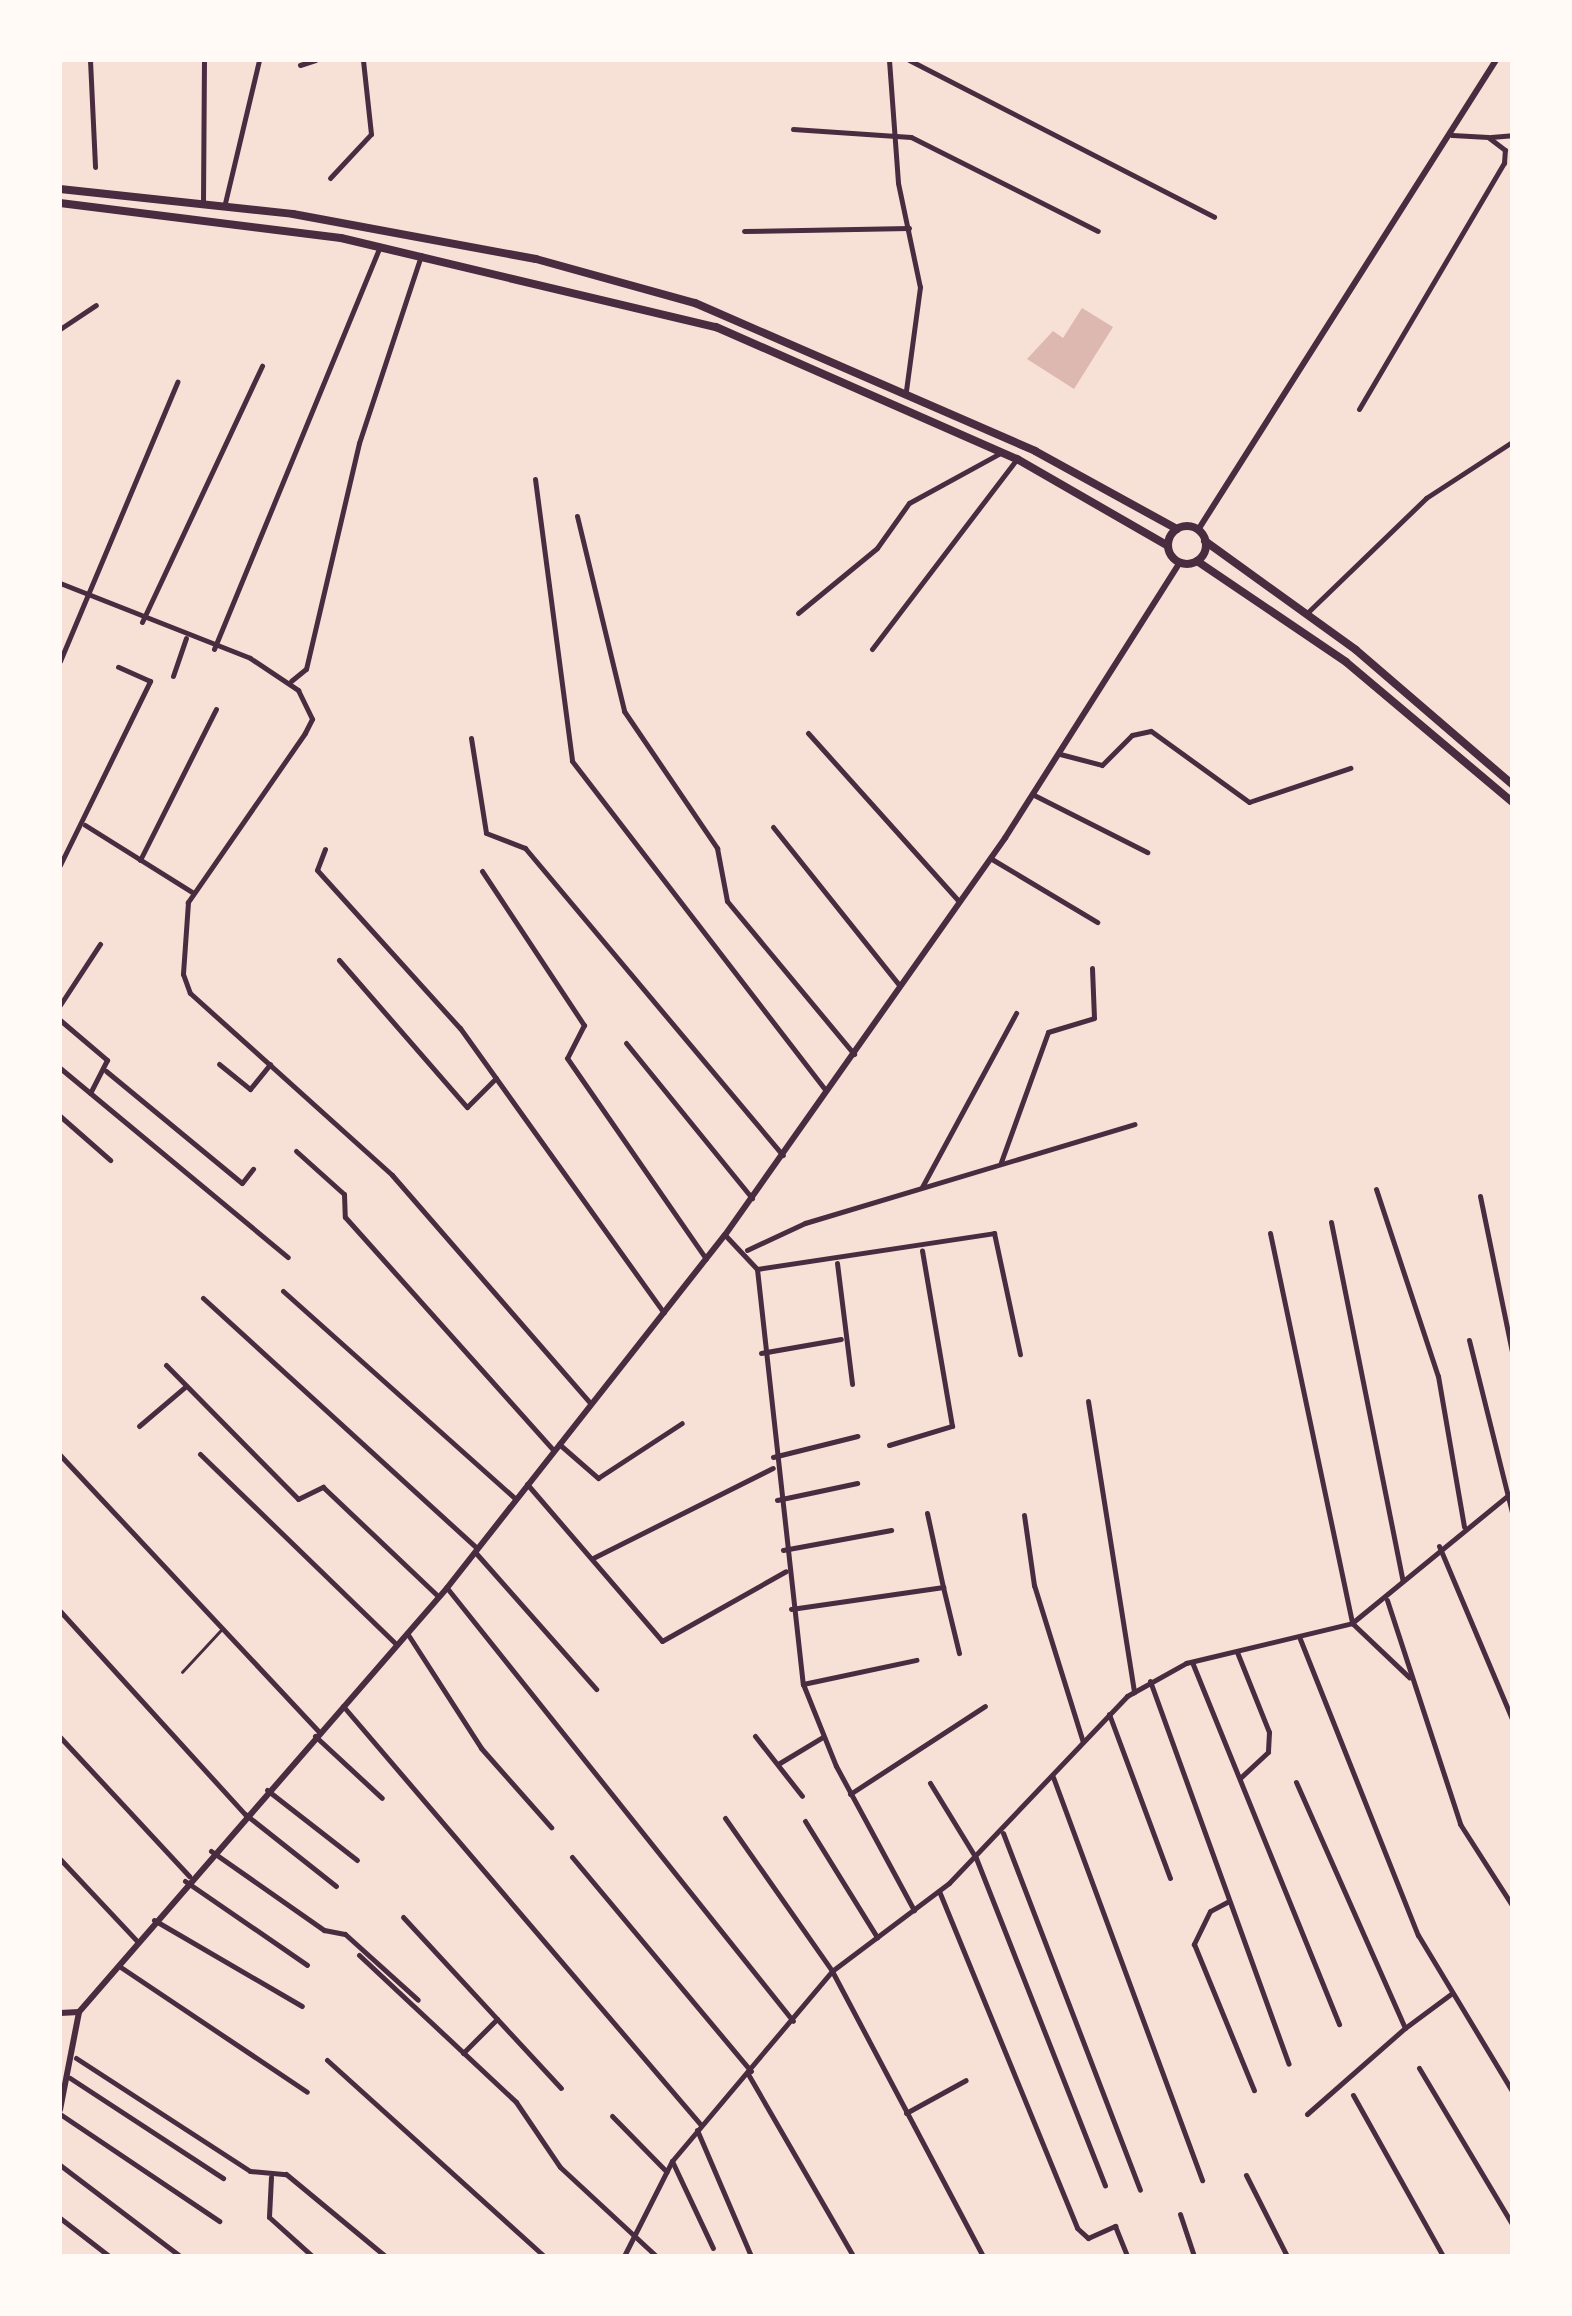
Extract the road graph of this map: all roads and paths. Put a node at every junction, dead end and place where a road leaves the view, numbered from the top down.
1 (90, 60) edge
2 (204, 60) edge
3 (259, 60) edge
4 (314, 60) edge
5 (363, 60) edge
6 (889, 60) edge
7 (909, 60) edge
8 (1496, 60) edge
9 (300, 65) dead end
10 (792, 129) dead end
11 (1512, 134) edge
12 (1452, 135) junction
13 (894, 136) junction
14 (1488, 137) junction
15 (95, 168) dead end
16 (330, 178) dead end
17 (60, 189) edge
18 (203, 202) junction
19 (60, 203) edge
20 (225, 203) junction
21 (1214, 217) dead end
22 (909, 228) junction
23 (744, 231) dead end
24 (1098, 231) dead end
25 (380, 246) junction
26 (422, 254) junction
27 (96, 305) dead end
28 (60, 329) edge
29 (262, 366) dead end
30 (177, 382) dead end
31 (906, 391) junction
32 (1359, 409) dead end
33 (1512, 442) edge
34 (1002, 452) junction
35 (1017, 459) junction
36 (535, 479) dead end
37 (577, 516) dead end
38 (1177, 529) junction
39 (1198, 530) junction
40 (1205, 541) junction
41 (1168, 546) junction
42 (1197, 561) junction
43 (1180, 562) junction
44 (60, 583) edge
45 (82, 591) junction
46 (798, 614) dead end
47 (1306, 614) junction
48 (142, 622) junction
49 (186, 638) junction
50 (214, 648) junction
51 (872, 649) dead end
52 (60, 662) edge
53 (118, 667) dead end
54 (173, 676) dead end
55 (290, 680) junction
56 (216, 709) dead end
57 (808, 734) dead end
58 (471, 738) dead end
59 (1060, 754) junction
60 (1350, 768) dead end
61 (1512, 784) edge
62 (1034, 795) junction
63 (1512, 802) edge
64 (85, 825) junction
65 (774, 827) dead end
66 (324, 849) dead end
67 (1148, 852) dead end
68 (990, 858) junction
69 (140, 860) junction
70 (60, 866) edge
71 (482, 871) dead end
72 (195, 892) junction
73 (959, 902) junction
74 (1097, 922) dead end
75 (100, 944) dead end
76 (338, 960) dead end
77 (1092, 968) dead end
78 (900, 986) junction
79 (60, 1005) edge
80 (1016, 1013) dead end
81 (60, 1020) edge
82 (626, 1043) dead end
83 (854, 1054) junction
84 (219, 1064) dead end
85 (270, 1064) junction
86 (60, 1068) edge
87 (106, 1071) junction
88 (496, 1078) junction
89 (90, 1093) junction
90 (828, 1093) junction
91 (60, 1116) edge
92 (1134, 1124) dead end
93 (296, 1151) dead end
94 (783, 1156) junction
95 (110, 1160) dead end
96 (1000, 1164) junction
97 (253, 1170) dead end
98 (921, 1188) junction
99 (1376, 1188) dead end
100 (1480, 1196) dead end
101 (752, 1198) junction
102 (1330, 1222) dead end
103 (1270, 1233) dead end
104 (725, 1235) junction
105 (746, 1250) junction
106 (922, 1250) junction
107 (288, 1257) dead end
108 (706, 1259) junction
109 (837, 1263) junction
110 (757, 1269) junction
111 (284, 1291) dead end
112 (202, 1298) dead end
113 (664, 1313) junction
114 (842, 1339) dead end
115 (1469, 1340) dead end
116 (1512, 1352) edge
117 (761, 1354) junction
118 (1020, 1354) dead end
119 (166, 1365) dead end
120 (852, 1384) dead end
121 (186, 1385) junction
122 (1088, 1401) dead end
123 (590, 1403) junction
124 (682, 1423) dead end
125 (139, 1426) dead end
126 (857, 1436) dead end
127 (888, 1445) dead end
128 (556, 1447) junction
129 (200, 1454) dead end
130 (60, 1455) edge
131 (772, 1457) junction
132 (773, 1468) junction
133 (857, 1482) dead end
134 (527, 1484) junction
135 (1509, 1494) edge
136 (516, 1499) junction
137 (777, 1500) junction
138 (1512, 1512) edge
139 (927, 1513) dead end
140 (1024, 1515) dead end
141 (1464, 1527) junction
142 (891, 1530) dead end
143 (1439, 1546) junction
144 (476, 1549) junction
145 (783, 1550) junction
146 (593, 1558) junction
147 (786, 1570) junction
148 (1403, 1581) junction
149 (943, 1586) junction
150 (447, 1588) junction
151 (438, 1596) junction
152 (1387, 1600) junction
153 (791, 1610) junction
154 (60, 1611) edge
155 (1352, 1623) junction
156 (221, 1630) junction
157 (407, 1633) junction
158 (1300, 1639) junction
159 (397, 1645) junction
160 (1237, 1652) junction
161 (959, 1653) dead end
162 (916, 1660) dead end
163 (1192, 1662) junction
164 (182, 1672) dead end
165 (1410, 1676) junction
166 (1150, 1680) junction
167 (803, 1684) junction
168 (596, 1688) dead end
169 (1134, 1692) junction
170 (343, 1706) junction
171 (985, 1706) dead end
172 (1110, 1714) junction
173 (1512, 1718) edge
174 (317, 1734) junction
175 (755, 1736) dead end
176 (60, 1738) edge
177 (822, 1738) junction
178 (1083, 1742) junction
179 (777, 1765) junction
180 (1053, 1776) junction
181 (1240, 1778) junction
182 (1296, 1782) dead end
183 (930, 1783) dead end
184 (267, 1790) junction
185 (850, 1794) junction
186 (802, 1796) dead end
187 (382, 1798) dead end
188 (245, 1814) junction
189 (725, 1818) dead end
190 (804, 1821) dead end
191 (551, 1827) dead end
192 (1003, 1832) junction
193 (211, 1851) junction
194 (572, 1858) dead end
195 (976, 1858) junction
196 (60, 1859) edge
197 (356, 1860) dead end
198 (1170, 1878) dead end
199 (187, 1879) junction
200 (336, 1886) dead end
201 (939, 1891) junction
202 (1230, 1901) junction
203 (1512, 1905) edge
204 (914, 1910) junction
205 (402, 1917) dead end
206 (154, 1920) junction
207 (878, 1938) junction
208 (136, 1941) junction
209 (359, 1955) dead end
210 (307, 1964) dead end
211 (117, 1965) junction
212 (832, 1971) junction
213 (1452, 1994) junction
214 (418, 2000) dead end
215 (302, 2006) dead end
216 (79, 2012) junction
217 (60, 2014) edge
218 (496, 2019) junction
219 (794, 2022) junction
220 (1339, 2024) dead end
221 (1404, 2028) junction
222 (463, 2053) junction
223 (76, 2058) junction
224 (327, 2060) dead end
225 (1289, 2064) dead end
226 (1419, 2068) dead end
227 (750, 2073) junction
228 (70, 2078) junction
229 (966, 2080) dead end
230 (561, 2088) dead end
231 (1254, 2090) dead end
232 (1512, 2091) edge
233 (307, 2092) dead end
234 (1353, 2096) dead end
235 (60, 2112) edge
236 (906, 2113) junction
237 (1307, 2114) dead end
238 (612, 2116) dead end
239 (699, 2128) junction
240 (672, 2161) junction
241 (60, 2165) edge
242 (667, 2172) junction
243 (1246, 2174) dead end
244 (272, 2177) junction
245 (223, 2178) dead end
246 (1202, 2180) dead end
247 (1106, 2186) dead end
248 (1140, 2190) dead end
249 (1180, 2214) dead end
250 (60, 2218) edge
251 (220, 2221) dead end
252 (1512, 2224) edge
253 (632, 2242) junction
254 (713, 2248) dead end
255 (109, 2256) edge
256 (180, 2256) edge
257 (312, 2256) edge
258 (385, 2256) edge
259 (544, 2256) edge
260 (624, 2256) edge
261 (656, 2256) edge
262 (751, 2256) edge
263 (854, 2256) edge
264 (983, 2256) edge
265 (1127, 2256) edge
266 (1194, 2256) edge
267 (1286, 2256) edge
268 (1444, 2256) edge

1 - 15 street
2 - 18 street
3 - 20 street
4 - 9 street
5 - 16 street
6 - 13 street
7 - 21 street
8 - 12 street
10 - 13 street
11 - 14 street
12 - 14 street
12 - 39 street
13 - 22 street
13 - 24 street
14 - 32 street
17 - 18 main road
18 - 20 main road
19 - 25 main road
20 - 31 main road
22 - 23 street
22 - 31 street
25 - 26 main road
25 - 50 street
26 - 34 main road
26 - 55 street
27 - 28 street
29 - 48 street
30 - 45 street
31 - 38 main road
33 - 47 street
34 - 35 main road
34 - 46 street
35 - 41 main road
35 - 51 street
36 - 90 street
37 - 83 street
38 - 39 main road
38 - 41 main road
39 - 40 main road
40 - 42 main road
40 - 47 main road
41 - 43 main road
42 - 43 main road
42 - 63 main road
43 - 59 street
44 - 45 street
45 - 48 street
45 - 52 street
47 - 61 main road
48 - 49 street
49 - 50 street
49 - 54 street
50 - 55 street
53 - 64 street
55 - 72 street
56 - 69 street
57 - 73 street
58 - 94 street
59 - 60 street
59 - 62 street
62 - 67 street
62 - 68 street
64 - 69 street
64 - 70 street
65 - 78 street
66 - 88 street
68 - 73 street
68 - 74 street
69 - 72 street
71 - 108 street
72 - 85 street
73 - 78 street
75 - 79 street
76 - 88 street
77 - 96 street
78 - 83 street
80 - 98 street
81 - 87 street
82 - 101 street
83 - 90 street
84 - 85 street
85 - 123 street
86 - 89 street
87 - 89 street
87 - 97 street
88 - 113 street
89 - 107 street
90 - 94 street
91 - 95 street
92 - 96 street
93 - 128 street
94 - 101 street
96 - 98 street
98 - 105 street
99 - 141 street
100 - 116 street
101 - 104 street
102 - 148 street
103 - 155 street
104 - 105 street
104 - 108 street
105 - 110 street
106 - 109 street
106 - 118 street
106 - 127 street
108 - 113 street
109 - 110 street
109 - 120 street
110 - 117 street
111 - 136 street
112 - 144 street
113 - 123 street
114 - 117 street
115 - 135 street
117 - 131 street
119 - 121 street
121 - 125 street
121 - 151 street
122 - 169 street
123 - 128 street
124 - 128 street
126 - 131 street
128 - 134 street
129 - 159 street
130 - 156 street
131 - 132 street
132 - 137 street
132 - 146 street
133 - 137 street
134 - 136 street
134 - 146 street
135 - 138 street
135 - 141 street
136 - 144 street
137 - 145 street
139 - 149 street
140 - 178 street
141 - 143 street
142 - 145 street
143 - 148 street
143 - 173 street
144 - 150 street
144 - 168 street
145 - 147 street
146 - 147 street
147 - 153 street
148 - 152 street
149 - 153 street
149 - 161 street
150 - 151 street
150 - 219 street
151 - 157 street
152 - 155 street
152 - 165 street
153 - 167 street
154 - 188 street
155 - 158 street
155 - 165 street
156 - 164 lane
156 - 174 street
157 - 159 street
157 - 191 street
158 - 160 street
158 - 213 street
159 - 170 street
160 - 163 street
160 - 181 street
162 - 167 street
163 - 166 street
163 - 181 street
165 - 203 street
166 - 169 street
166 - 202 street
167 - 177 street
169 - 172 street
170 - 174 street
170 - 239 street
171 - 185 street
172 - 178 street
172 - 198 street
174 - 184 street
174 - 187 street
175 - 179 street
176 - 199 street
177 - 179 street
177 - 185 street
178 - 180 street
179 - 186 street
180 - 192 street
180 - 246 street
181 - 220 street
182 - 221 street
183 - 195 street
184 - 188 street
184 - 197 street
185 - 204 street
188 - 193 street
188 - 200 street
189 - 212 street
190 - 207 street
192 - 195 street
192 - 248 street
193 - 199 street
193 - 214 street
194 - 227 street
195 - 201 street
195 - 247 street
196 - 208 street
199 - 206 street
199 - 210 street
201 - 204 street
201 - 265 street
202 - 225 street
202 - 231 street
204 - 207 street
205 - 218 street
206 - 208 street
206 - 215 street
207 - 212 street
208 - 211 street
209 - 222 street
211 - 216 street
211 - 233 street
212 - 219 street
212 - 236 street
213 - 221 street
213 - 232 street
216 - 217 street
216 - 223 street
218 - 222 street
218 - 230 street
219 - 227 street
221 - 237 street
222 - 253 street
223 - 228 street
223 - 244 street
224 - 259 street
226 - 252 street
227 - 239 street
227 - 263 street
228 - 235 street
228 - 245 street
229 - 236 street
234 - 268 street
235 - 251 street
236 - 264 street
238 - 242 street
239 - 240 street
239 - 262 street
240 - 242 street
240 - 254 street
241 - 256 street
242 - 253 street
243 - 267 street
244 - 257 street
244 - 258 street
249 - 266 street
250 - 255 street
253 - 260 street
253 - 261 street

